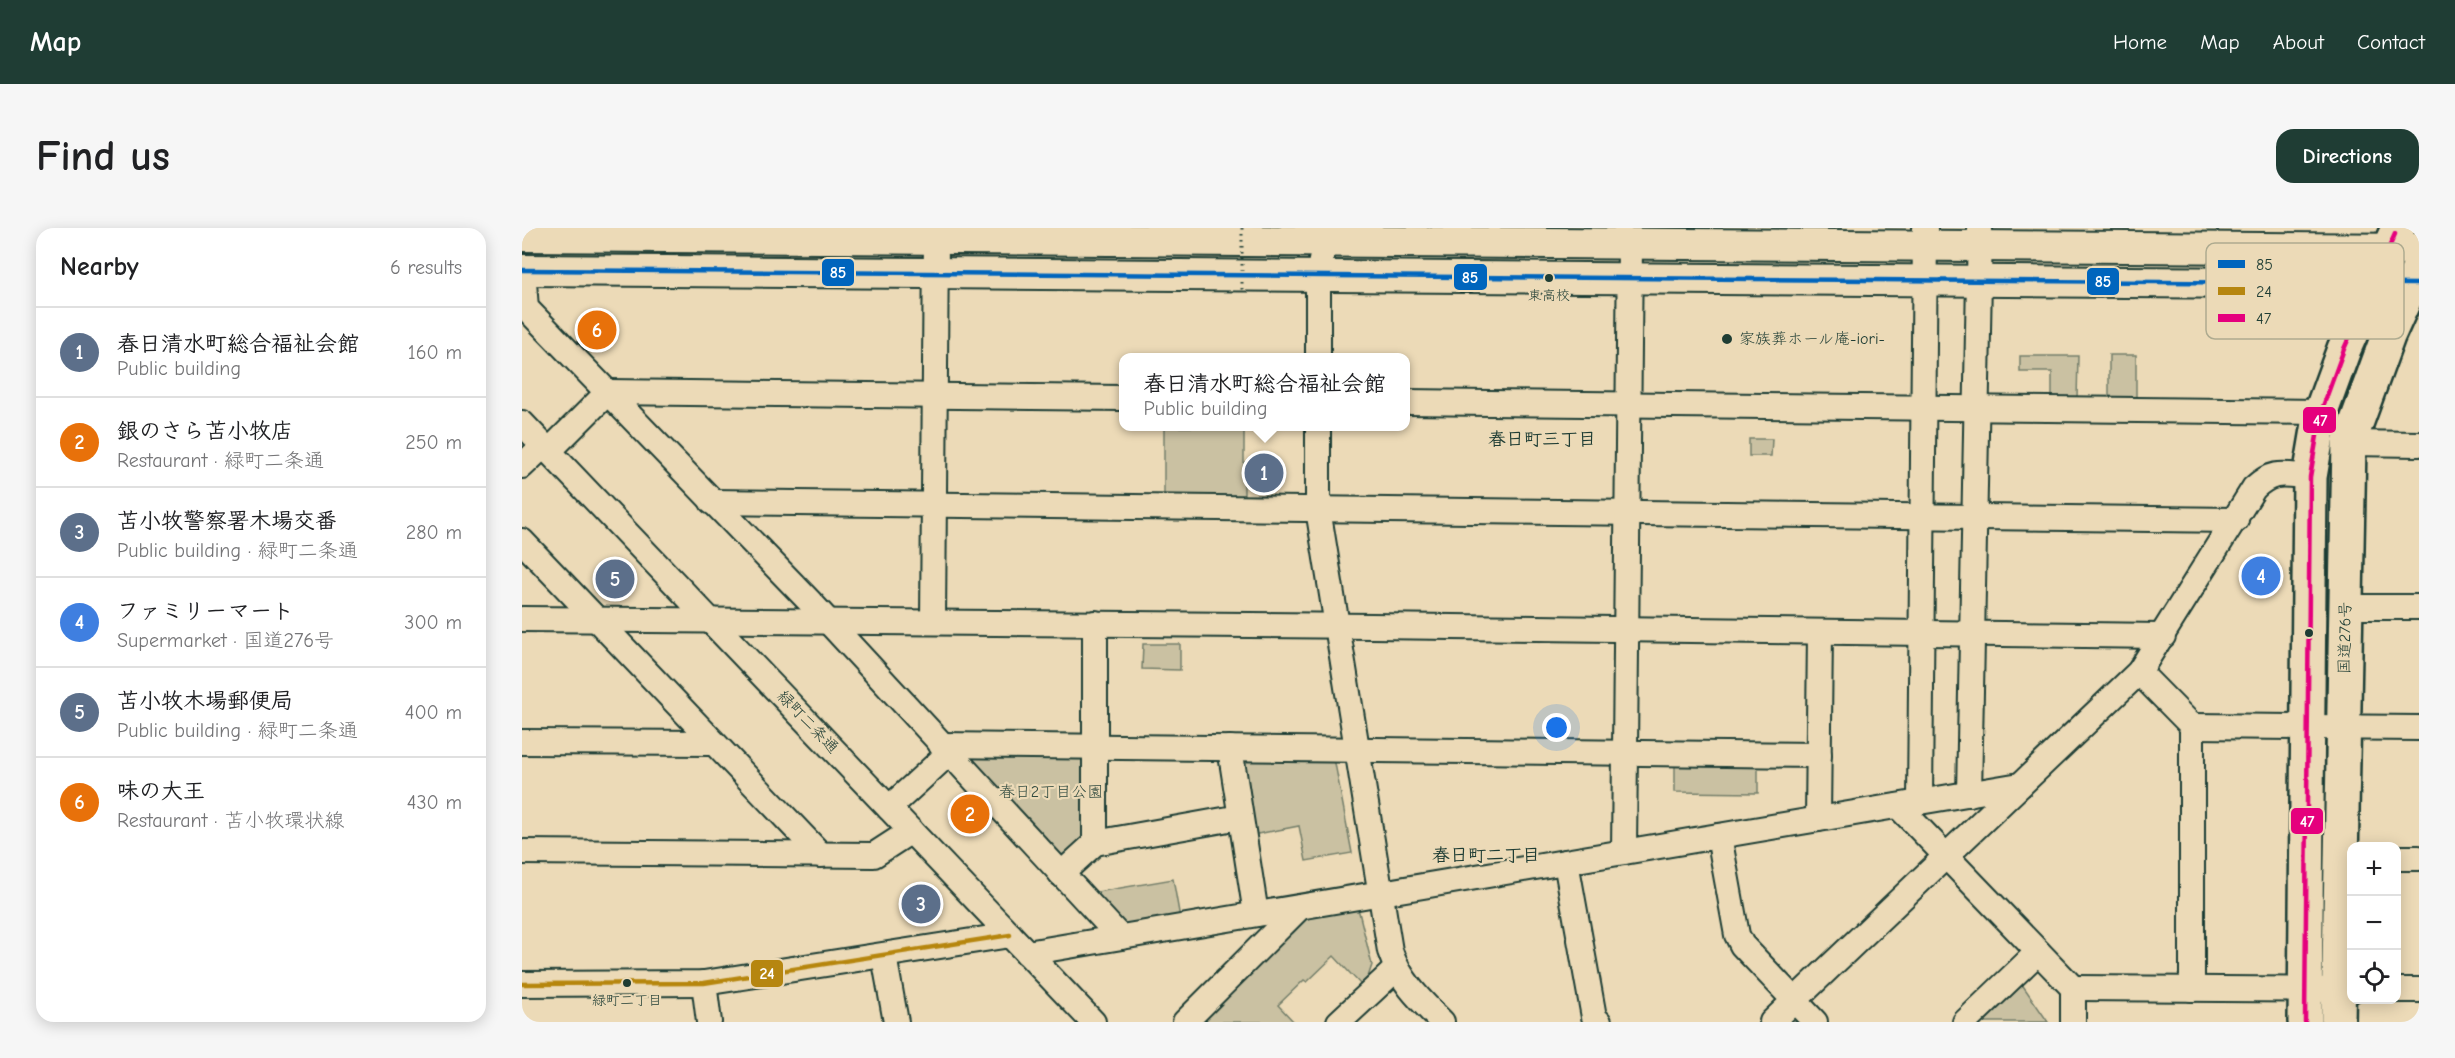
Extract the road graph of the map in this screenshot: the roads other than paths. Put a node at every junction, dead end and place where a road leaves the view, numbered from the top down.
1 (698, 232) edge
2 (1096, 234) edge
3 (1325, 234) edge
4 (522, 236) edge
5 (1925, 237) edge
6 (1980, 237) edge
7 (936, 238) junction
8 (2402, 242) edge
9 (1630, 243) junction
10 (523, 270) edge
11 (698, 271) junction
12 (936, 273) junction
13 (1318, 276) junction
14 (1629, 278) junction
15 (2416, 279) edge
16 (1924, 280) junction
17 (1979, 280) junction
18 (2206, 282) edge
19 (2404, 303) edge
20 (2348, 339) edge
21 (2387, 339) edge
22 (1318, 353) edge
23 (608, 392) junction
24 (934, 396) junction
25 (1119, 398) edge
26 (1410, 402) edge
27 (1628, 404) junction
28 (1923, 408) junction
29 (1976, 408) junction
30 (2321, 412) junction
31 (522, 423) edge
32 (1318, 431) edge
33 (2349, 443) junction
34 (2419, 444) edge
35 (546, 448) junction
36 (522, 466) edge
37 (2310, 477) junction
38 (712, 502) junction
39 (933, 504) junction
40 (1318, 509) junction
41 (1627, 513) junction
42 (1922, 516) junction
43 (1974, 516) junction
44 (2236, 520) junction
45 (522, 541) edge
46 (2346, 607) junction
47 (2419, 607) edge
48 (522, 619) edge
49 (598, 619) junction
50 (712, 620) junction
51 (828, 621) junction
52 (933, 622) junction
53 (1095, 623) junction
54 (1337, 625) junction
55 (1626, 629) junction
56 (1820, 632) junction
57 (1921, 633) junction
58 (1972, 634) junction
59 (2163, 636) junction
60 (2139, 672) junction
61 (2192, 726) junction
62 (2308, 727) junction
63 (2343, 727) junction
64 (2419, 728) edge
65 (522, 742) edge
66 (713, 744) junction
67 (1094, 747) junction
68 (1230, 748) junction
69 (945, 749) junction
70 (1358, 750) junction
71 (1625, 753) junction
72 (1819, 755) junction
73 (2020, 785) junction
74 (1969, 794) junction
75 (1909, 804) junction
76 (889, 808) junction
77 (1240, 817) junction
78 (1818, 819) junction
79 (911, 831) junction
80 (1719, 836) junction
81 (1095, 843) junction
82 (522, 852) edge
83 (1624, 852) junction
84 (821, 855) junction
85 (1946, 856) junction
86 (2346, 857) edge
87 (2401, 858) edge
88 (2419, 858) edge
89 (1566, 862) junction
90 (1061, 874) junction
91 (1381, 893) junction
92 (1300, 907) junction
93 (1256, 914) junction
94 (1120, 937) junction
95 (1018, 944) junction
96 (2038, 952) junction
97 (884, 956) junction
98 (1396, 969) junction
99 (704, 983) junction
100 (522, 984) edge
101 (2073, 988) junction
102 (2192, 989) junction
103 (2306, 990) junction
104 (2345, 990) edge
105 (2401, 990) edge
106 (2419, 990) edge
107 (1795, 1000) junction
108 (709, 1022) edge
109 (895, 1022) edge
110 (1093, 1022) edge
111 (1185, 1022) edge
112 (1339, 1022) edge
113 (1442, 1022) edge
114 (1599, 1022) edge
115 (1772, 1022) edge
116 (1815, 1022) edge
117 (1965, 1022) edge
118 (2073, 1022) edge
119 (2305, 1022) edge
120 (2338, 1022) edge

1 - 4 main road
1 - 7 main road
1 - 11 street
2 - 3 main road
2 - 7 main road
3 - 9 main road
3 - 13 street
5 - 6 main road
5 - 9 main road
5 - 16 street
6 - 8 main road
6 - 17 street
7 - 12 street
9 - 14 street
10 - 11 main road
10 - 23 street
11 - 12 main road
12 - 13 main road
12 - 24 street
13 - 14 main road
13 - 22 street
14 - 16 main road
14 - 27 street
15 - 19 highway, 国道276号
16 - 17 main road
16 - 28 street
17 - 18 main road
17 - 29 street
20 - 30 highway
21 - 33 highway, 国道276号
23 - 24 street
23 - 35 street
23 - 38 street
24 - 25 street
24 - 39 street
26 - 27 street
27 - 28 street
27 - 41 street
28 - 29 street
28 - 42 street
29 - 30 street
29 - 43 street
30 - 37 highway
31 - 35 street, 緑町二条通
32 - 40 street
33 - 34 street
33 - 46 highway, 国道276号
35 - 36 street
35 - 50 street, 緑町二条通
37 - 44 street
37 - 62 highway
38 - 39 street
38 - 51 street
39 - 40 street
39 - 52 street
40 - 41 street
40 - 54 street
41 - 42 street
41 - 55 street
42 - 43 street
42 - 57 street
43 - 44 street
43 - 58 street
44 - 59 street
45 - 49 street
46 - 47 street
46 - 63 highway, 国道276号
48 - 49 street
49 - 50 street
49 - 66 street
50 - 51 street
50 - 76 street, 緑町二条通
51 - 52 street
51 - 69 street
52 - 53 street
53 - 54 street
53 - 67 street
54 - 55 street
54 - 70 street
55 - 56 street
55 - 71 street
56 - 57 street
56 - 72 street
57 - 58 street
57 - 75 street
58 - 59 street
58 - 74 street
59 - 60 street
60 - 61 street
60 - 73 street
61 - 62 street
61 - 102 street
62 - 63 street
62 - 103 highway
63 - 64 street
63 - 86 highway, 国道276号
65 - 66 street
66 - 84 street
67 - 68 street
67 - 69 street
67 - 81 street
68 - 70 street
68 - 77 street
69 - 76 street
69 - 90 street
70 - 71 street
70 - 91 street
71 - 72 street
71 - 83 street
72 - 78 street
73 - 74 street
73 - 85 street
74 - 75 street
75 - 78 street
75 - 85 street
76 - 79 street, 緑町二条通
77 - 81 street
77 - 93 street
78 - 80 street
79 - 84 street
79 - 95 street, 緑町二条通
80 - 83 street
80 - 107 street
81 - 90 street
82 - 84 street
83 - 89 street
85 - 96 street
85 - 107 street
86 - 104 highway, 国道276号
87 - 88 street
89 - 91 street
89 - 114 street
90 - 94 street
91 - 92 street
91 - 98 street
92 - 93 street
92 - 111 street
93 - 94 street
94 - 95 street
95 - 97 street
95 - 110 street, 緑町二条通
96 - 101 street
96 - 117 street
97 - 99 street
97 - 109 street
98 - 112 street
98 - 113 street
99 - 100 street
99 - 108 street
101 - 102 street
101 - 118 street
102 - 103 street
103 - 104 street
103 - 119 highway
104 - 120 highway, 国道276号
105 - 106 street
107 - 115 street
107 - 116 street

